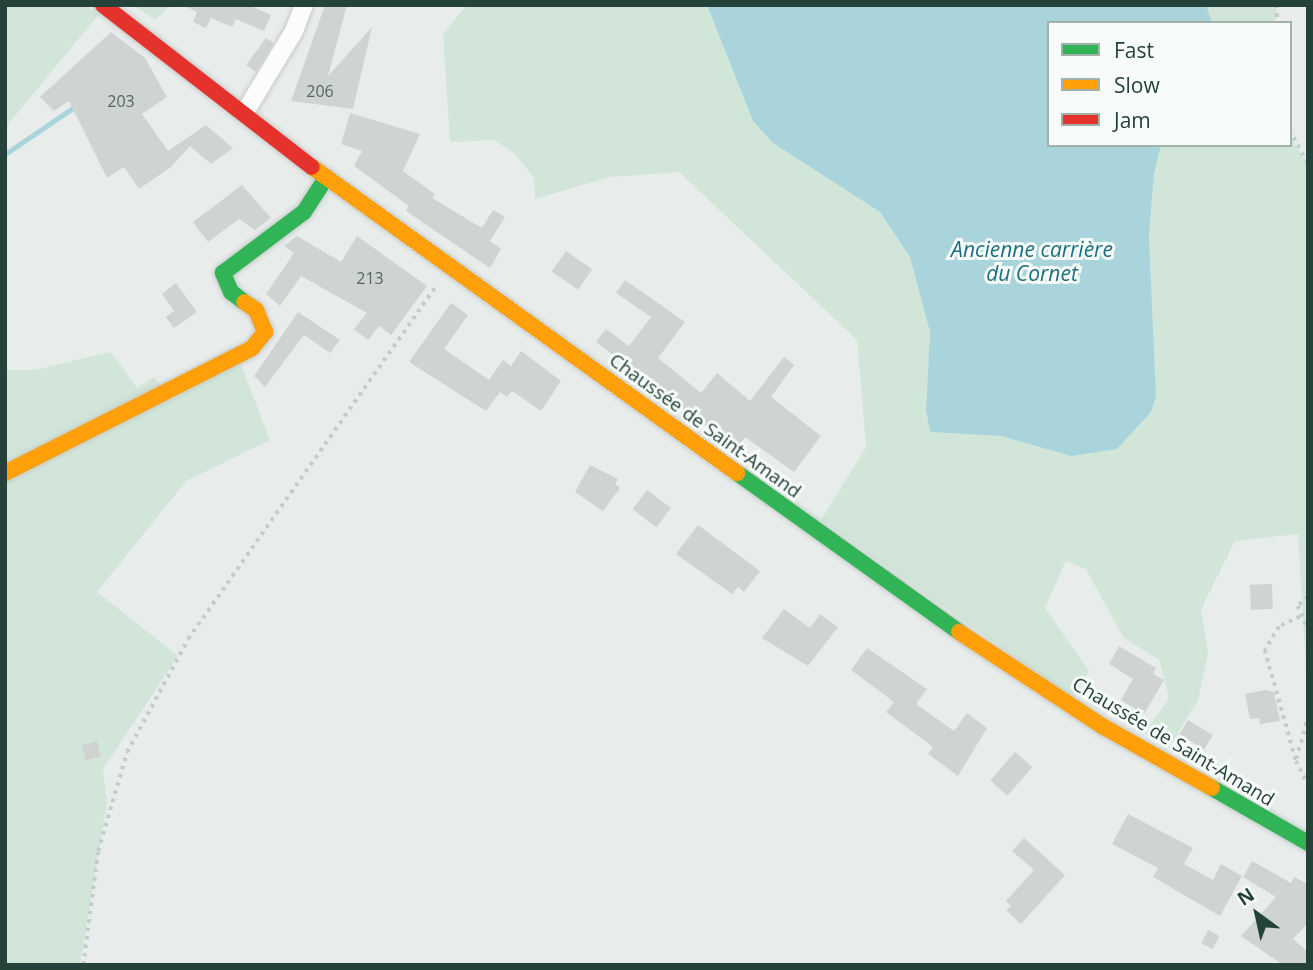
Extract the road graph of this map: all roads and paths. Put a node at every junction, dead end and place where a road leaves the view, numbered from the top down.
1 (103, 5) edge
2 (304, 5) edge
3 (245, 112) junction
4 (1292, 134) edge
5 (1308, 164) edge
6 (326, 178) junction
7 (449, 267) junction
8 (5, 473) edge
9 (1308, 597) edge
10 (1300, 617) junction
11 (1308, 630) edge
12 (1308, 717) edge
13 (1296, 761) junction
14 (1308, 785) edge
15 (1308, 843) edge
16 (83, 965) edge

1 - 3 main road, Chaussée de Saint-Amand
2 - 3 street
3 - 6 main road, Chaussée de Saint-Amand
4 - 5 path
6 - 7 main road, Chaussée de Saint-Amand
6 - 8 main road
7 - 15 main road, Chaussée de Saint-Amand
7 - 16 path
9 - 10 path
10 - 11 path
10 - 13 path
12 - 13 path
13 - 14 path

